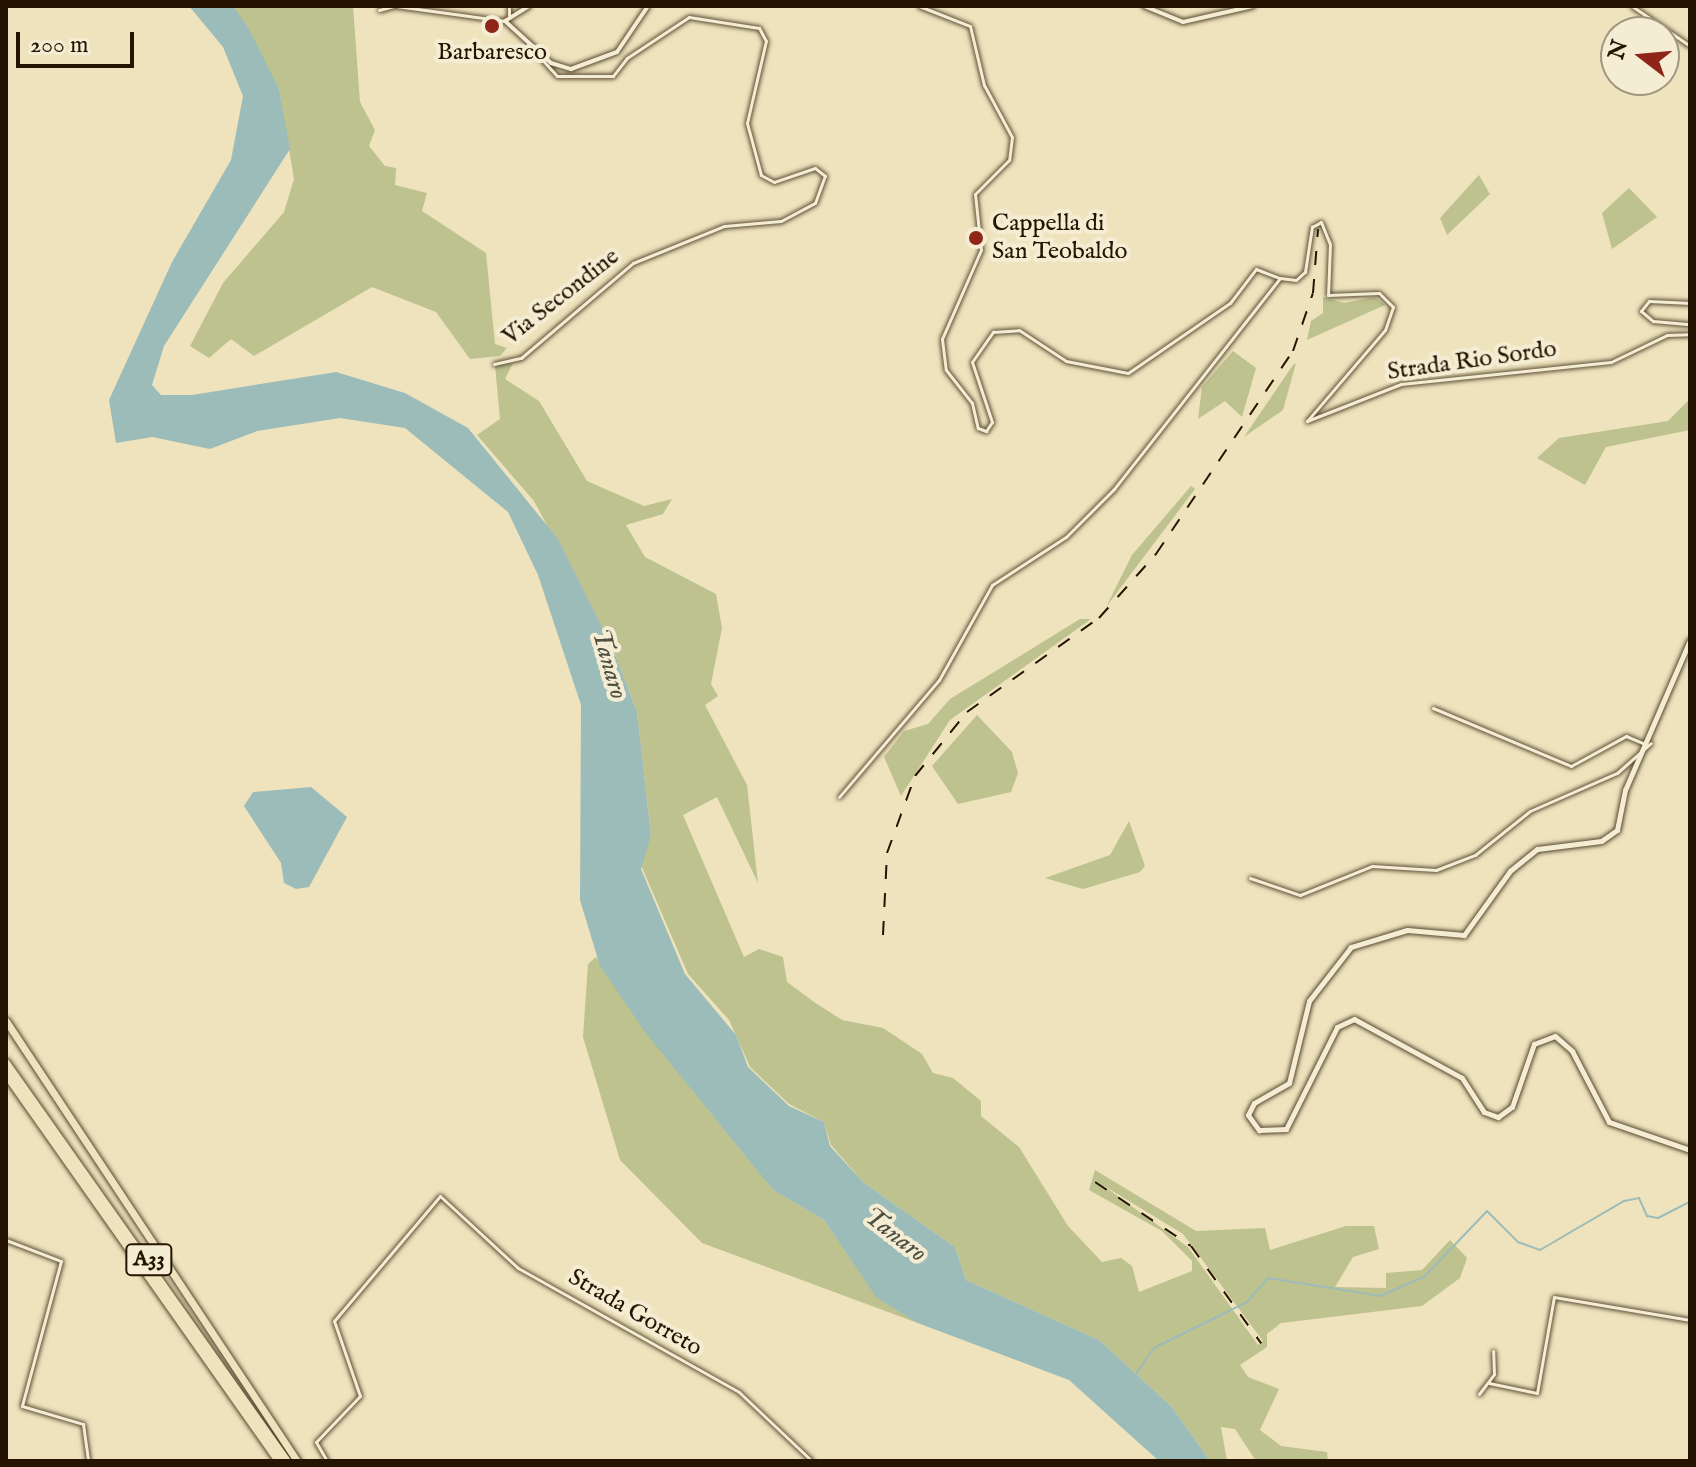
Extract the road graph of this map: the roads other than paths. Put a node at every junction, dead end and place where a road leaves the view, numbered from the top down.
1 (395, 6) edge
2 (509, 6) edge
3 (529, 6) edge
4 (648, 6) edge
5 (919, 6) edge
6 (1144, 6) edge
7 (1253, 6) edge
8 (1632, 6) edge
9 (379, 10) dead end
10 (509, 15) junction
11 (505, 21) junction
12 (518, 29) junction
13 (1690, 46) edge
14 (1280, 278) junction
15 (1690, 303) edge
16 (1690, 324) edge
17 (1690, 334) edge
18 (494, 364) dead end
19 (1690, 640) edge
20 (1433, 708) dead end
21 (1648, 744) junction
22 (839, 797) dead end
23 (1250, 878) dead end
24 (6, 1021) edge
25 (6, 1063) edge
26 (6, 1074) edge
27 (1690, 1150) edge
28 (6, 1240) edge
29 (1690, 1320) edge
30 (1493, 1351) dead end
31 (1489, 1383) junction
32 (1479, 1394) dead end
33 (88, 1461) edge
34 (279, 1461) edge
35 (287, 1461) edge
36 (297, 1461) edge
37 (327, 1461) edge
38 (812, 1461) edge

1 - 9 street
1 - 11 street
2 - 10 street
3 - 10 street
4 - 12 street
5 - 14 street
6 - 7 street
8 - 13 street
10 - 11 street
11 - 12 street
12 - 18 street, Via Secondine
14 - 17 street, Strada Rio Sordo
14 - 22 street
15 - 16 street
19 - 21 main road
20 - 21 street
21 - 23 street
21 - 27 main road
24 - 36 highway
25 - 35 highway, A33
26 - 34 highway, A33
28 - 33 street
29 - 31 street
30 - 31 street
31 - 32 street
37 - 38 street, Strada Gorreto

